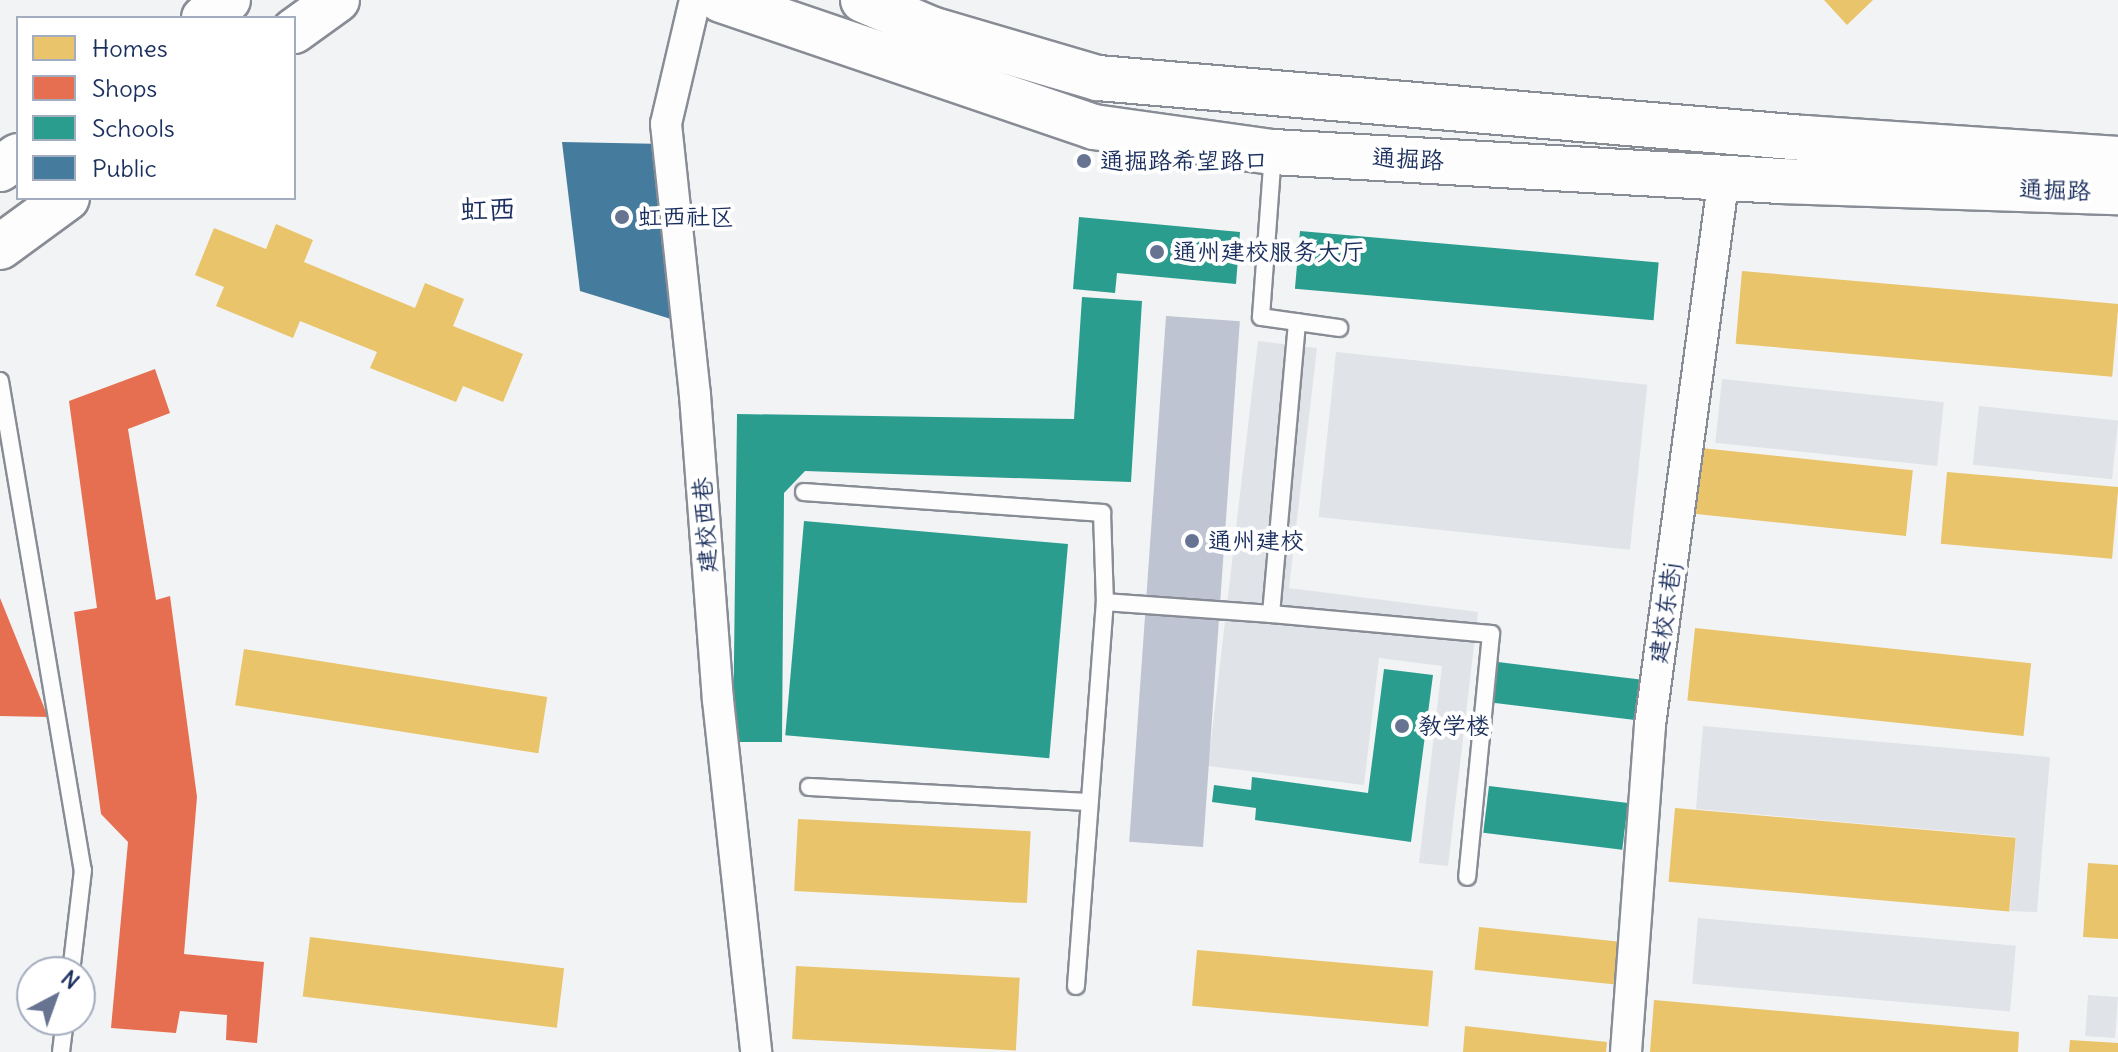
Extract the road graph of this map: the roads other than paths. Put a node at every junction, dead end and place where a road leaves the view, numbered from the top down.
1 (228, 0) edge
2 (337, 0) edge
3 (695, 0) edge
4 (721, 0) edge
5 (863, 0) edge
6 (207, 16) edge
7 (296, 30) edge
8 (1273, 152) junction
9 (2118, 159) edge
10 (1724, 176) junction
11 (2118, 192) edge
12 (64, 200) edge
13 (0, 247) edge
14 (1297, 322) junction
15 (1339, 328) dead end
16 (0, 381) edge
17 (804, 492) dead end
18 (1105, 602) junction
19 (1271, 614) junction
20 (809, 787) dead end
21 (1089, 802) junction
22 (1467, 877) dead end
23 (73, 956) edge
24 (1076, 986) dead end
25 (756, 1052) edge
26 (1626, 1052) edge

1 - 6 main road
2 - 7 main road
3 - 25 street, 建校西巷
4 - 8 main road, 通掘路
5 - 9 main road, 通掘路
8 - 10 main road, 通掘路
8 - 14 lane
10 - 11 main road, 通掘路
10 - 26 street, 建校东巷j
12 - 13 main road
14 - 15 lane
14 - 19 lane
16 - 23 lane
17 - 18 lane
18 - 19 lane
18 - 21 lane
19 - 22 lane
20 - 21 lane
21 - 24 lane

